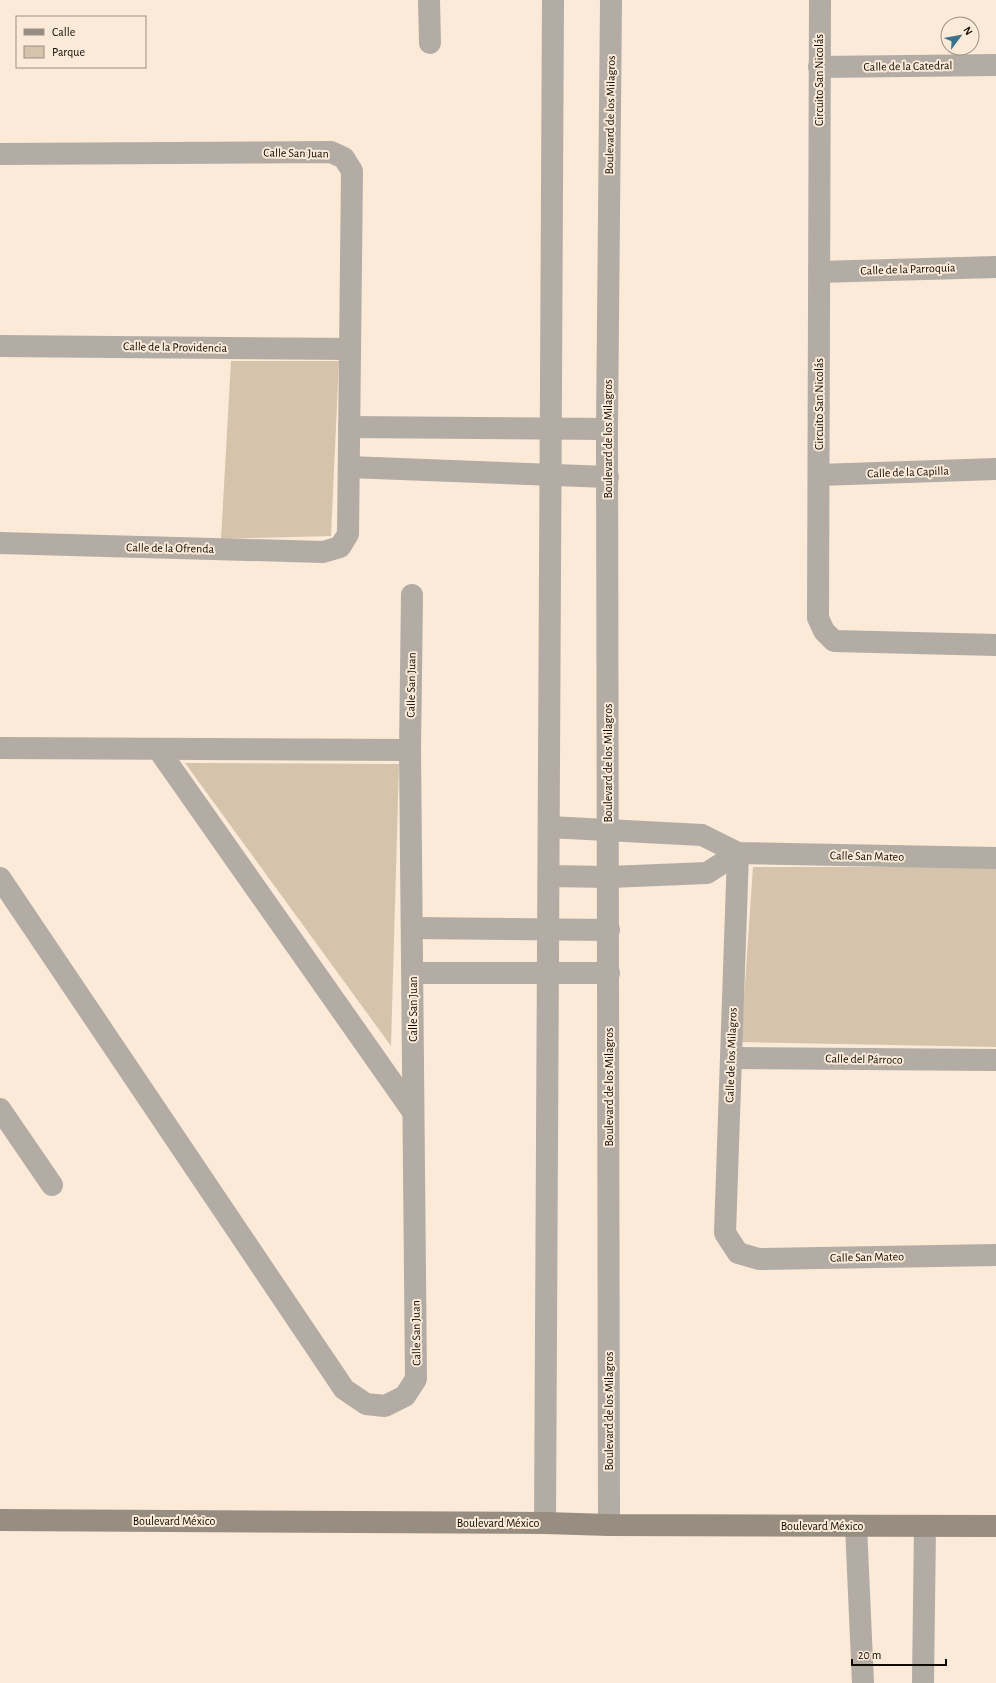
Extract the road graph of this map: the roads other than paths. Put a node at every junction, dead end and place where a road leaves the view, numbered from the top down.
1 (430, 0) edge
2 (553, 0) edge
3 (611, 0) edge
4 (820, 0) edge
5 (430, 43) dead end
6 (996, 65) edge
7 (820, 67) junction
8 (0, 154) edge
9 (996, 267) edge
10 (819, 272) junction
11 (0, 346) edge
12 (350, 350) junction
13 (349, 427) junction
14 (550, 428) junction
15 (607, 429) junction
16 (349, 467) junction
17 (996, 469) edge
18 (551, 475) junction
19 (819, 475) junction
20 (608, 477) junction
21 (0, 543) edge
22 (340, 547) joint
23 (412, 595) dead end
24 (996, 645) edge
25 (0, 748) edge
26 (158, 749) junction
27 (410, 750) junction
28 (549, 827) junction
29 (608, 830) junction
30 (738, 853) junction
31 (996, 858) edge
32 (549, 876) junction
33 (609, 877) junction
34 (0, 878) edge
35 (413, 928) junction
36 (549, 930) junction
37 (609, 930) junction
38 (548, 973) junction
39 (609, 973) junction
40 (413, 974) junction
41 (731, 1058) junction
42 (996, 1060) edge
43 (0, 1109) edge
44 (414, 1112) junction
45 (52, 1185) dead end
46 (738, 1253) joint
47 (996, 1255) edge
48 (0, 1520) edge
49 (545, 1523) junction
50 (609, 1525) junction
51 (856, 1526) junction
52 (925, 1526) junction
53 (996, 1526) edge
54 (863, 1683) edge
55 (923, 1683) edge

1 - 5 street
2 - 14 street
3 - 15 street, Boulevard de los Milagros
4 - 7 street, Circuito San Nicolás
6 - 7 street, Calle de la Catedral
7 - 10 street, Circuito San Nicolás
8 - 12 street, Calle San Juan
9 - 10 street, Calle de la Parroquia
10 - 19 street, Circuito San Nicolás
11 - 12 street, Calle de la Providencia
12 - 13 street, Calle San Juan
13 - 14 street
13 - 16 street, Calle San Juan
14 - 15 street
14 - 18 street
15 - 20 street, Boulevard de los Milagros
16 - 18 street
16 - 22 street, Calle San Juan
17 - 19 street, Calle de la Capilla
18 - 20 street
18 - 28 street
19 - 24 street, Circuito San Nicolás
20 - 29 street, Boulevard de los Milagros
21 - 22 street, Calle de la Ofrenda
23 - 27 street, Calle San Juan
25 - 26 street
26 - 27 street
26 - 44 street
27 - 35 street, Calle San Juan
28 - 29 street, Calle San Mateo
28 - 32 street
29 - 30 street, Calle San Mateo
29 - 33 street, Boulevard de los Milagros
30 - 31 street, Calle San Mateo
30 - 33 street
30 - 41 street, Calle de los Milagros
32 - 33 street
32 - 36 street
33 - 37 street, Boulevard de los Milagros
34 - 44 street, Calle San Juan
35 - 36 street
35 - 40 street, Calle San Juan
36 - 37 street
36 - 38 street
37 - 39 street, Boulevard de los Milagros
38 - 39 street
38 - 40 street
38 - 49 street
39 - 50 street, Boulevard de los Milagros
40 - 44 street, Calle San Juan
41 - 42 street, Calle del Párroco
41 - 46 street, Calle de los Milagros
43 - 45 street
46 - 47 street, Calle San Mateo
48 - 49 main road, Boulevard México
49 - 50 main road, Boulevard México
50 - 51 main road, Boulevard México
51 - 52 main road, Boulevard México
51 - 54 street
52 - 53 main road, Boulevard México
52 - 55 street

